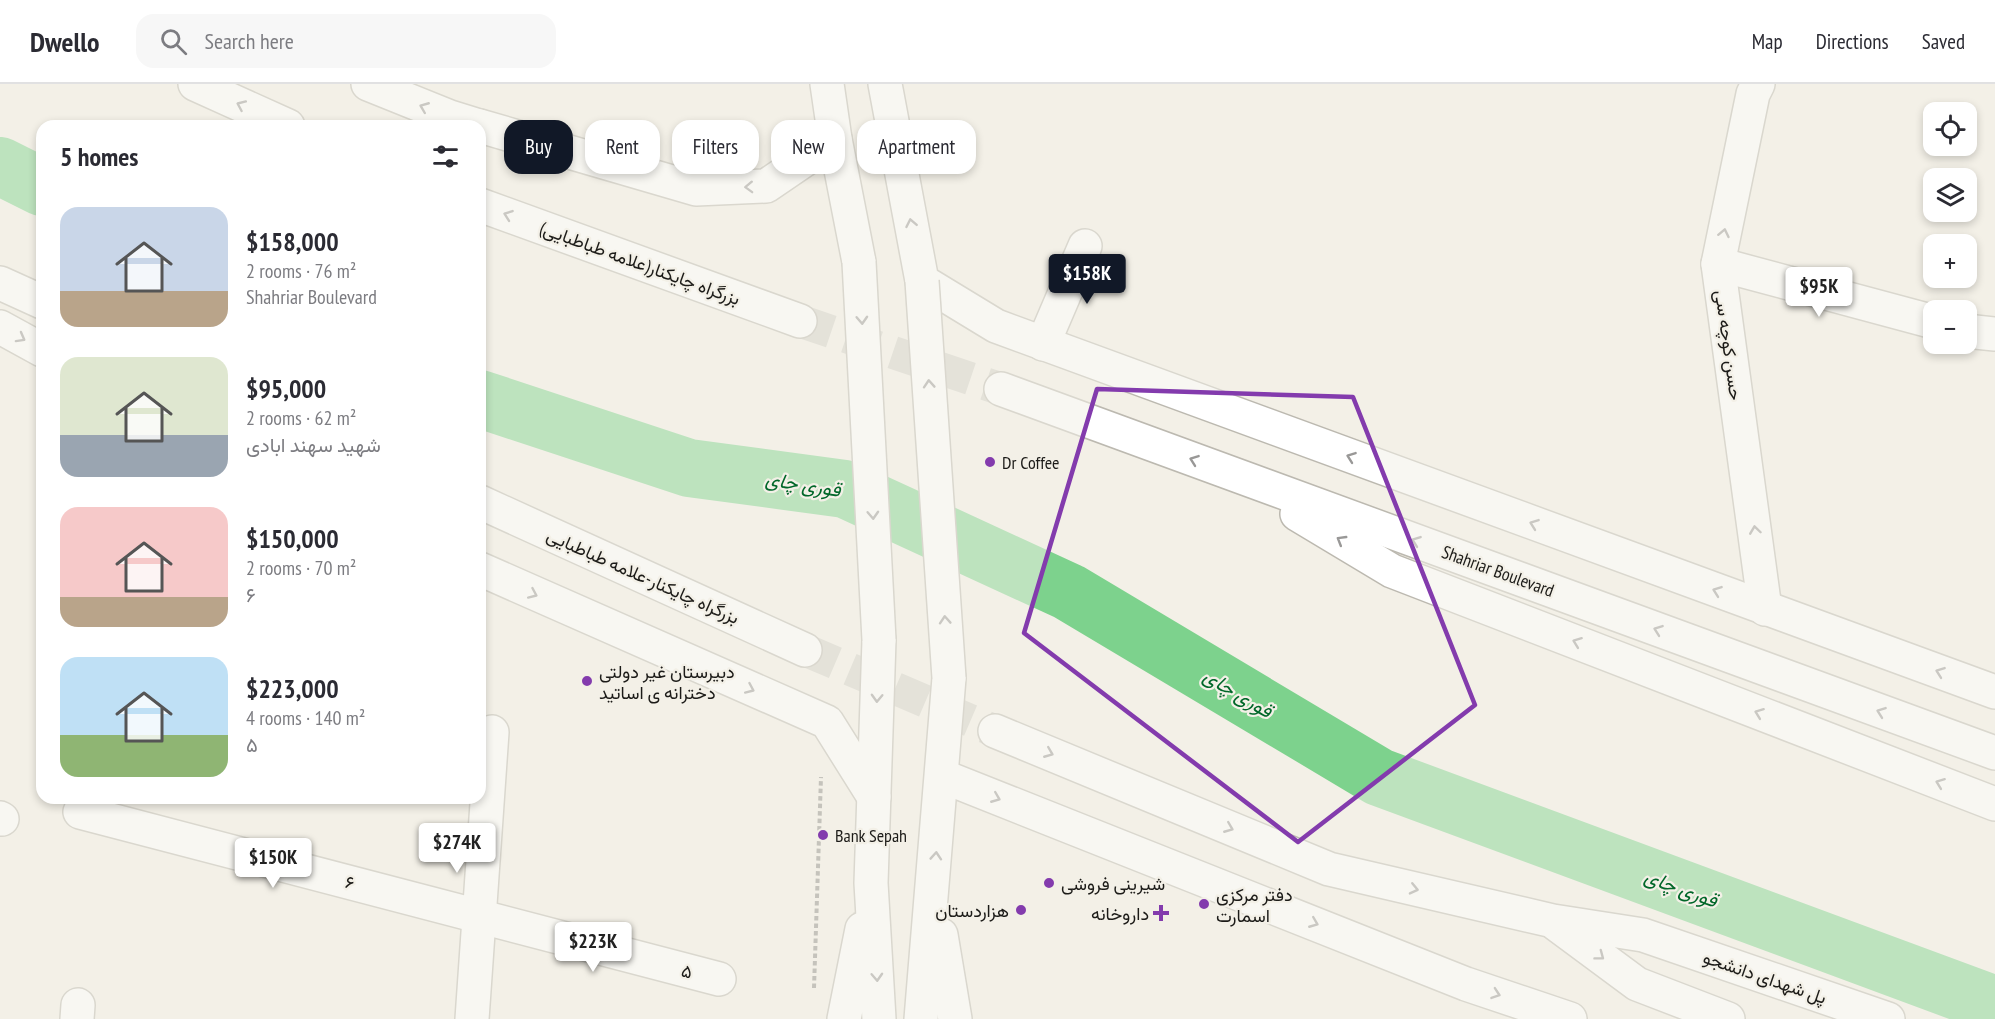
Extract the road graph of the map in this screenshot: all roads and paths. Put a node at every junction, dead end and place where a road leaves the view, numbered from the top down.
1 (195, 84) edge
2 (368, 84) edge
3 (827, 84) edge
4 (885, 84) edge
5 (1758, 84) edge
6 (275, 120) edge
7 (460, 120) edge
8 (832, 120) edge
9 (486, 128) edge
10 (784, 174) edge
11 (842, 174) edge
12 (486, 207) edge
13 (1085, 246) dead end
14 (1718, 264) junction
15 (922, 281) junction
16 (0, 283) edge
17 (36, 299) edge
18 (1923, 319) edge
19 (800, 321) tunnel mouth
20 (0, 327) edge
21 (1977, 332) edge
22 (1995, 334) edge
23 (1043, 344) junction
24 (36, 347) edge
25 (1001, 389) tunnel mouth
26 (1232, 474) junction
27 (486, 505) edge
28 (486, 572) edge
29 (1766, 609) junction
30 (805, 650) tunnel mouth
31 (1995, 692) edge
32 (995, 731) tunnel mouth
33 (492, 732) dead end
34 (1995, 753) edge
35 (821, 776) dead end
36 (942, 776) junction
37 (874, 797) junction
38 (1995, 804) edge
39 (80, 812) dead end
40 (871, 883) junction
41 (933, 888) junction
42 (480, 916) junction
43 (1552, 921) junction
44 (719, 979) dead end
45 (814, 996) dead end
46 (472, 1019) edge
47 (844, 1019) edge
48 (879, 1019) edge
49 (921, 1019) edge
50 (955, 1019) edge
51 (1570, 1019) edge
52 (1728, 1019) edge
53 (1888, 1019) edge

6 -> 1 main road
7 -> 2 main road
3 - 8 main road
15 -> 4 main road
14 -> 5 main road, حسن کوچه سی
10 -> 9 main road
11 -> 37 main road, bridge
19 -> 12 main road, بزرگراه چایکنار(علامه طباطبایی)
13 - 23 main road
14 - 18 main road
29 -> 14 main road, حسن کوچه سی
15 - 23 main road
36 -> 15 main road, bridge
16 - 17 main road
20 -> 24 main road
21 - 22 main road
29 -> 23 main road
26 -> 25 main road, Shahriar Boulevard
34 -> 26 main road, Shahriar Boulevard
38 -> 26 main road
27 - 30 main road, بزرگراه چایکنار-علامه طباطبایی
28 -> 37 main road
31 -> 29 main road
32 -> 43 main road, پل شهدای دانشجو
33 - 42 main road
35 - 45 path
41 -> 36 main road
36 -> 51 main road
37 - 40 main road
39 - 42 main road, ۶
40 - 47 main road
40 -> 48 main road
41 - 49 main road
41 - 50 main road
42 - 44 main road, ۵
42 - 46 main road
43 -> 52 main road
43 - 53 main road, پل شهدای دانشجو

